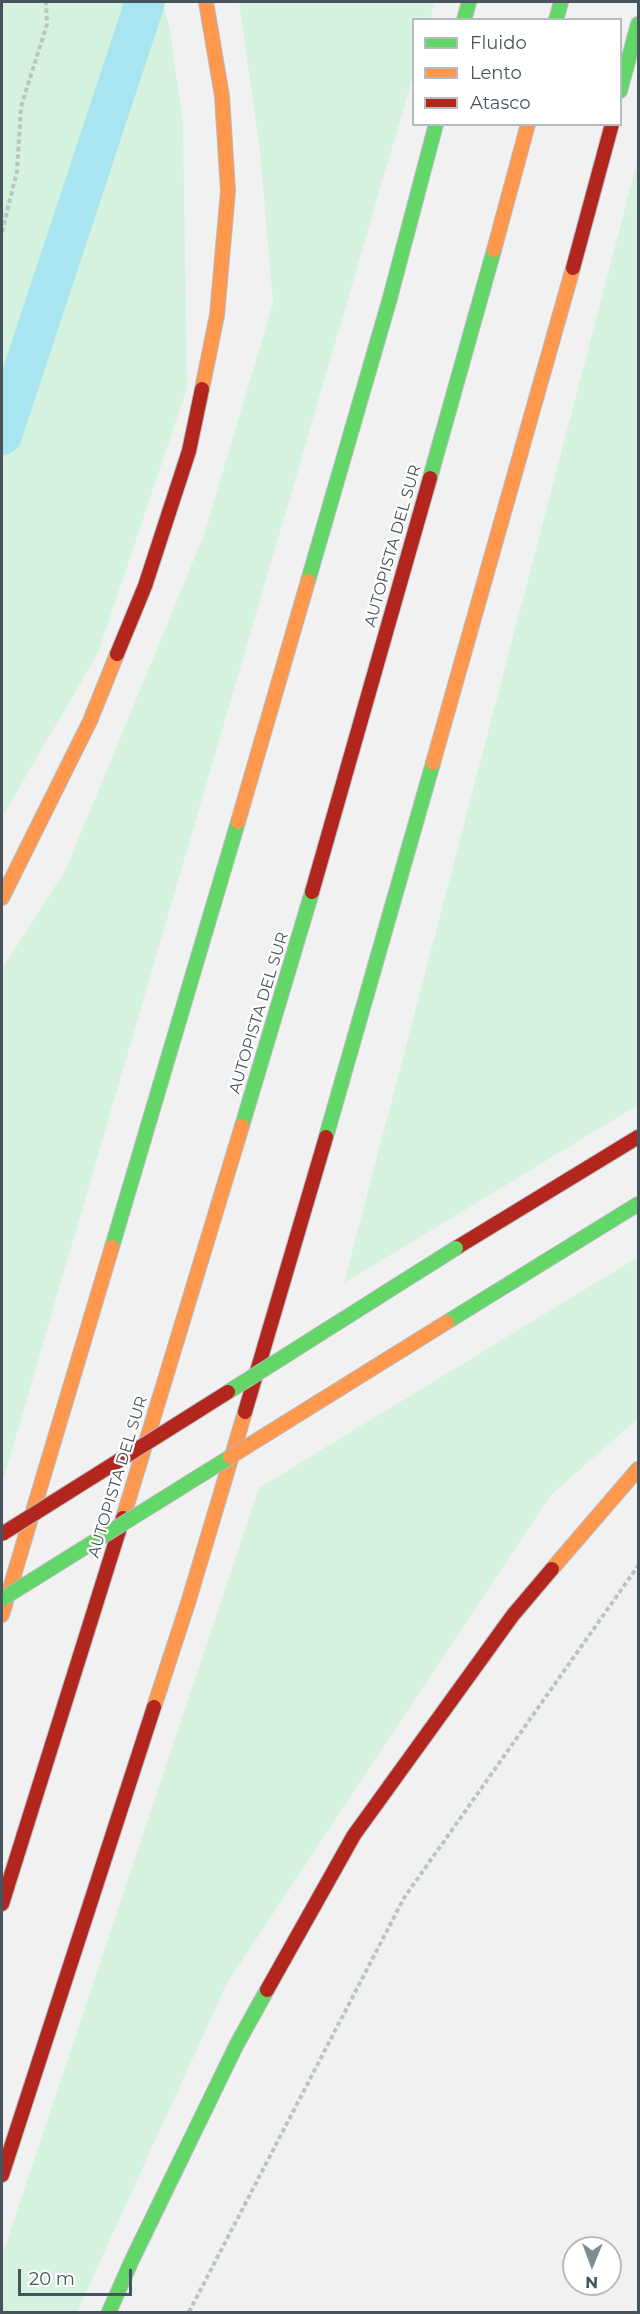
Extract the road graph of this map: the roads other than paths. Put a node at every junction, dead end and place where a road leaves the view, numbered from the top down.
1 (206, 2) edge
2 (469, 2) edge
3 (561, 2) edge
4 (465, 18) edge
5 (557, 18) edge
6 (639, 24) edge
7 (622, 87) edge
8 (435, 126) edge
9 (527, 126) edge
10 (611, 126) edge
11 (2, 898) edge
12 (639, 1137) edge
13 (639, 1204) edge
14 (639, 1470) edge
15 (2, 1534) edge
16 (2, 1599) edge
17 (2, 1615) edge
18 (2, 1904) edge
19 (2, 2175) edge
20 (109, 2313) edge

1 - 11 highway
2 - 4 highway
3 - 5 highway
6 - 7 highway
8 - 17 highway
9 - 18 highway, AUTOPISTA DEL SUR
10 - 19 highway
12 - 15 highway, bridge
13 - 16 highway, bridge
14 - 20 highway

